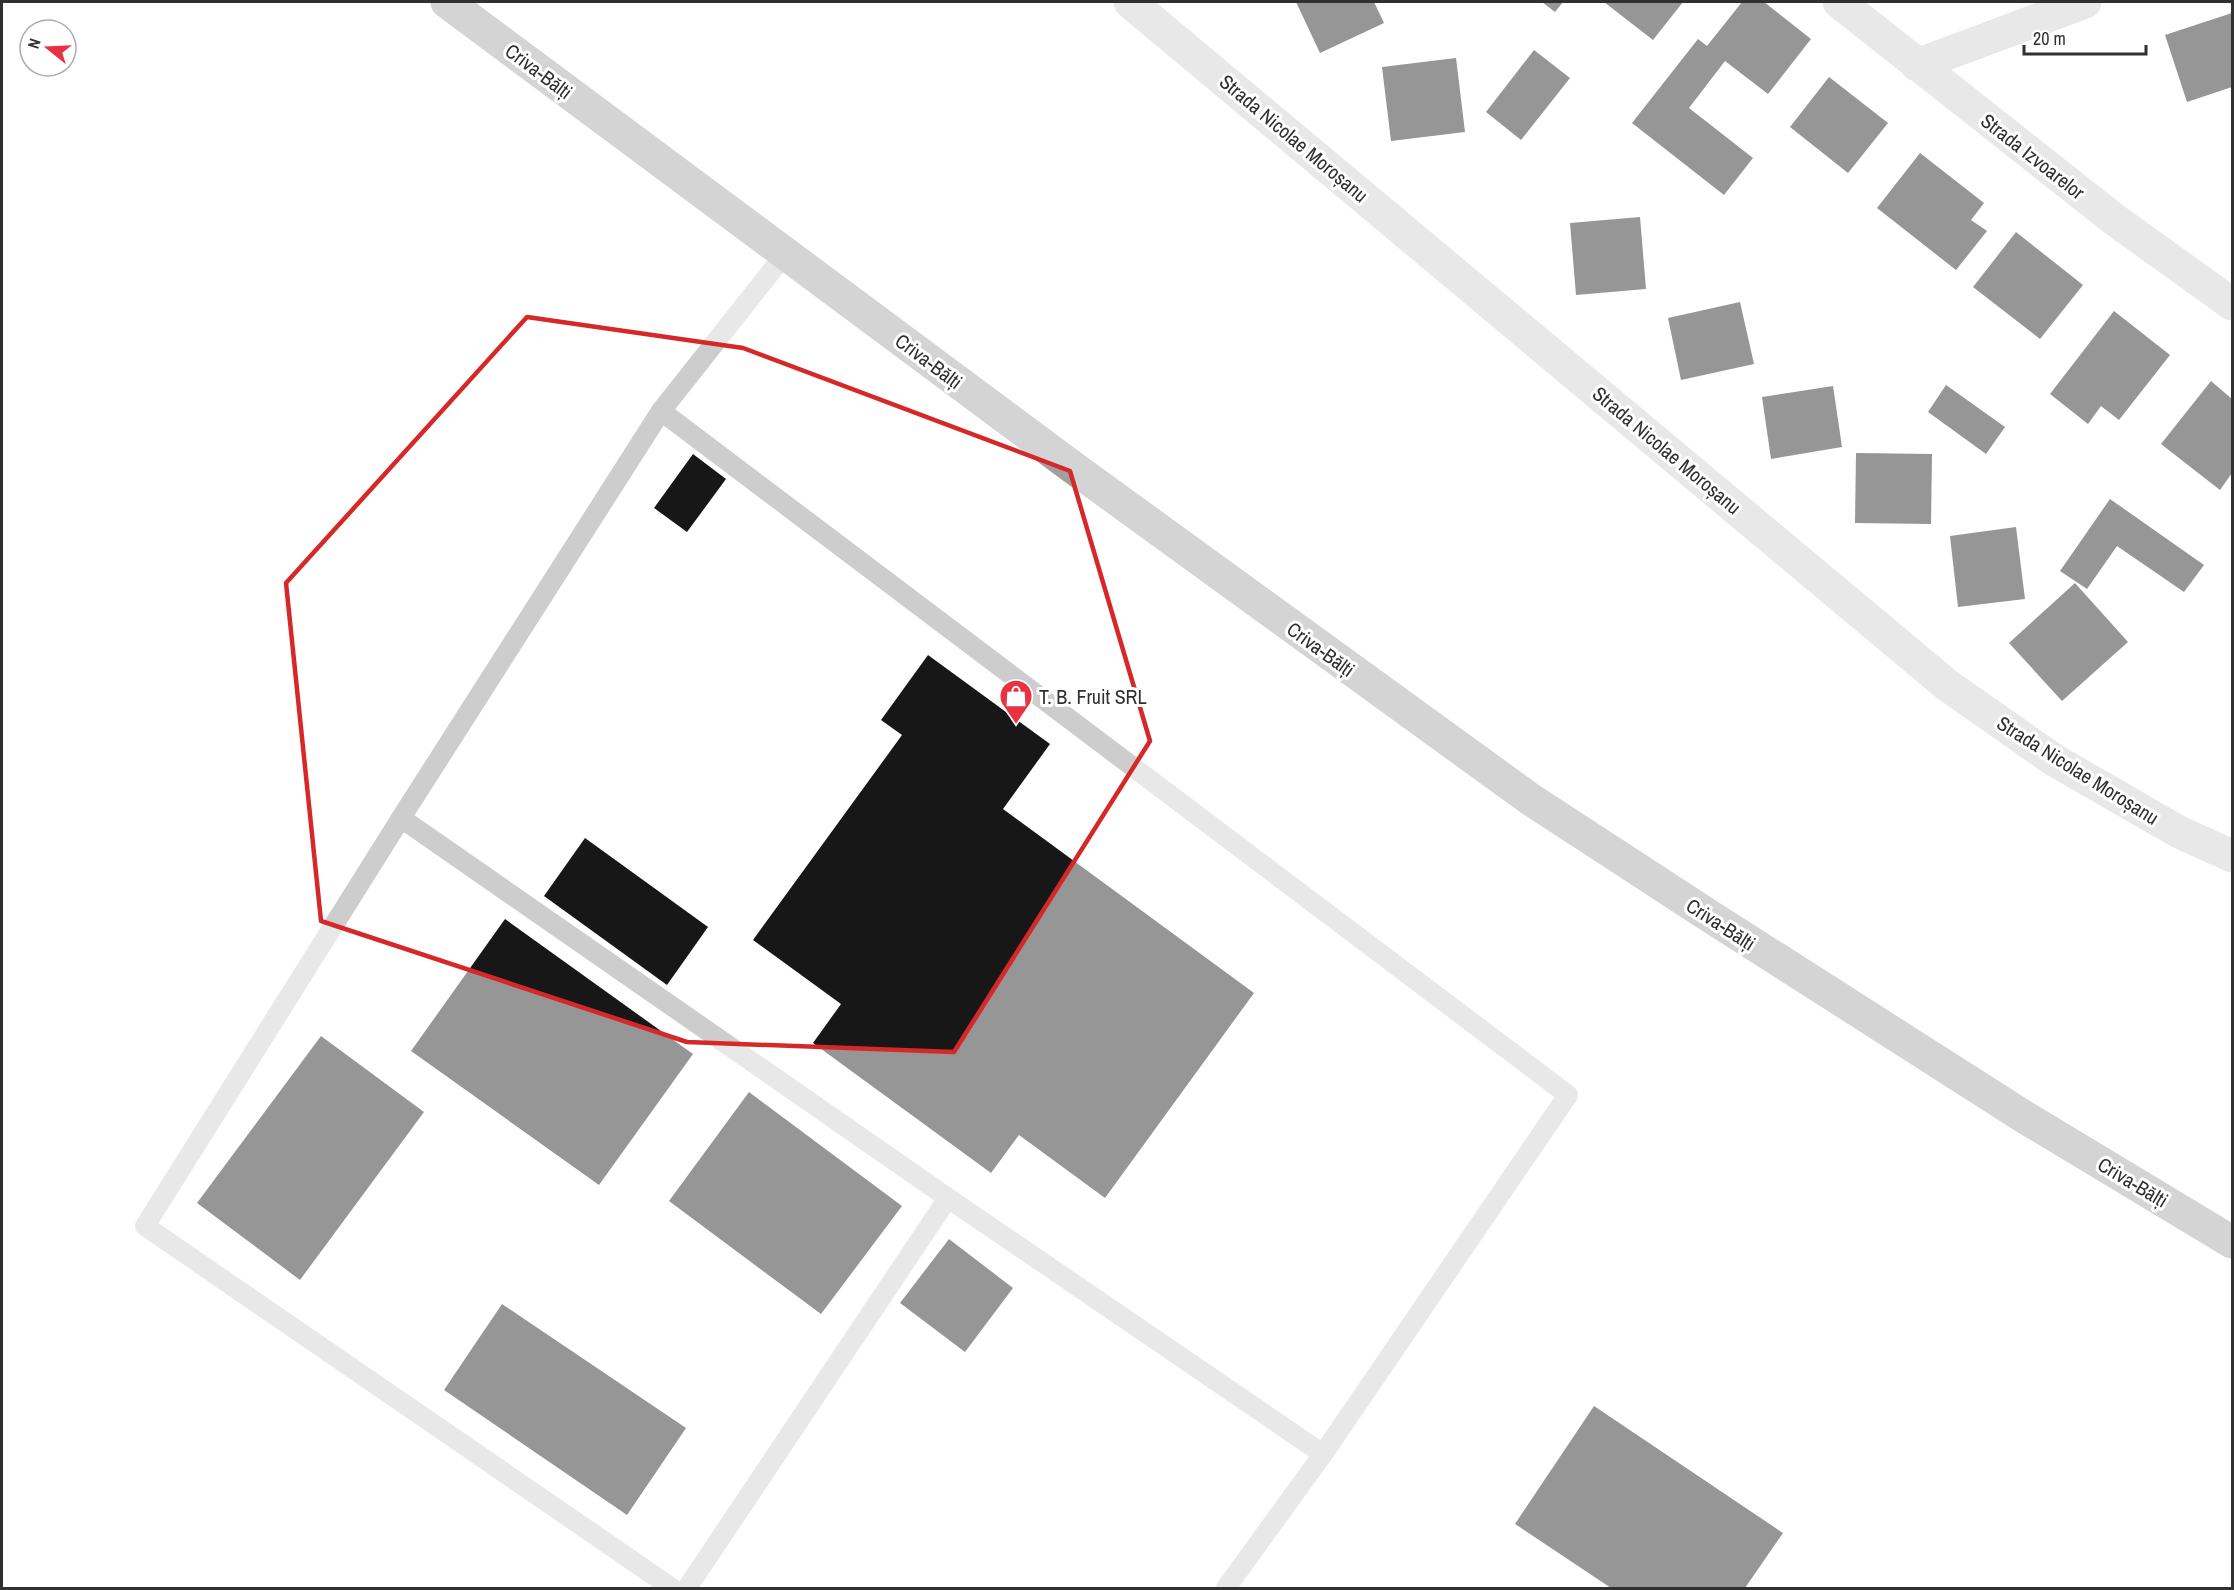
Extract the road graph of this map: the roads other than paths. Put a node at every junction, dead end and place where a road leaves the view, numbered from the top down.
1 (447, 2) edge
2 (1130, 2) edge
3 (1839, 2) edge
4 (2085, 2) edge
5 (1917, 65) junction
6 (785, 254) junction
7 (2232, 304) edge
8 (661, 411) junction
9 (401, 818) junction
10 (2232, 856) edge
11 (948, 1198) junction
12 (2232, 1242) edge
13 (1323, 1454) junction
14 (672, 1588) edge
15 (687, 1588) edge
16 (1226, 1588) edge

1 - 6 highway, Criva-Bălți
2 - 10 street, Strada Nicolae Moroșanu
3 - 5 street, Strada Izvoarelor
4 - 5 street
5 - 7 street, Strada Izvoarelor
6 - 8 lane
6 - 12 highway, Criva-Bălți
8 - 9 lane
8 - 13 lane
9 - 11 lane
9 - 14 lane
11 - 13 lane
11 - 15 lane
13 - 16 lane

